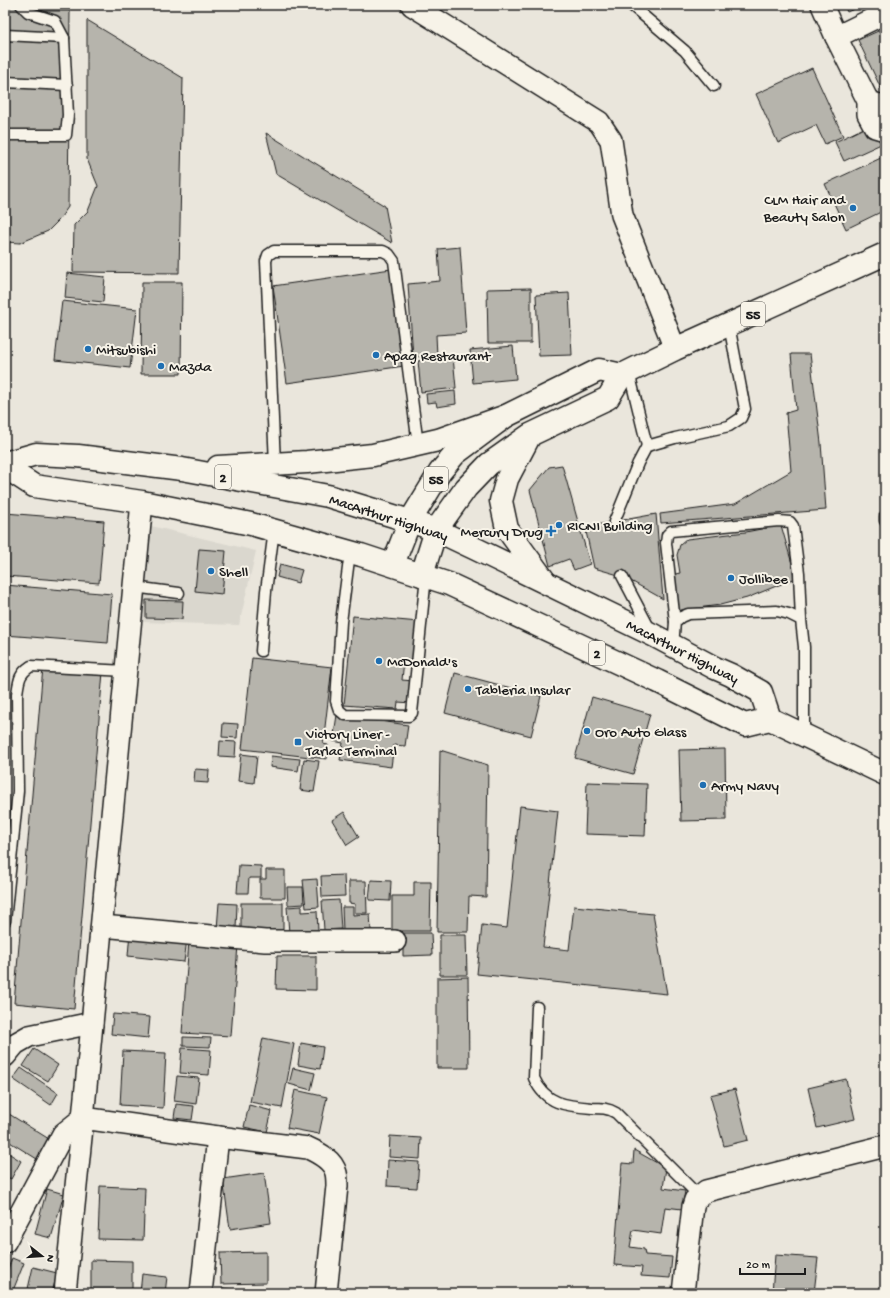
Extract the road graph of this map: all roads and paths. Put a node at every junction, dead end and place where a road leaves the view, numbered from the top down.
1 (21, 5) edge
2 (412, 5) edge
3 (631, 5) edge
4 (822, 5) edge
5 (885, 13) edge
6 (5, 35) edge
7 (836, 37) junction
8 (64, 38) junction
9 (5, 82) edge
10 (67, 85) junction
11 (714, 86) dead end
12 (877, 105) edge
13 (885, 130) edge
14 (5, 135) edge
15 (885, 254) edge
16 (729, 325) junction
17 (675, 349) junction
18 (626, 373) junction
19 (506, 416) junction
20 (530, 436) junction
21 (418, 445) junction
22 (647, 446) junction
23 (5, 463) edge
24 (275, 464) junction
25 (5, 467) edge
26 (182, 469) junction
27 (142, 502) junction
28 (884, 516) edge
29 (410, 521) junction
30 (885, 521) edge
31 (614, 522) dead end
32 (274, 530) junction
33 (436, 530) junction
34 (350, 552) junction
35 (393, 564) junction
36 (424, 575) junction
37 (622, 576) dead end
38 (546, 582) junction
39 (134, 587) junction
40 (179, 593) dead end
41 (801, 620) junction
42 (675, 622) junction
43 (653, 635) junction
44 (673, 646) junction
45 (261, 651) dead end
46 (126, 672) junction
47 (770, 719) junction
48 (804, 735) junction
49 (885, 774) edge
50 (5, 920) edge
51 (102, 926) junction
52 (395, 941) dead end
53 (537, 1007) dead end
54 (92, 1023) junction
55 (5, 1056) edge
56 (84, 1118) junction
57 (218, 1137) junction
58 (885, 1146) edge
59 (698, 1196) junction
60 (5, 1242) edge
61 (65, 1293) edge
62 (202, 1293) edge
63 (326, 1293) edge
64 (683, 1293) edge

1 - 8 lane
2 - 17 street
3 - 11 lane
4 - 7 street
5 - 7 street
6 - 8 lane
7 - 12 street
8 - 10 lane
9 - 10 lane
10 - 14 lane
12 - 13 street
15 - 16 highway, 55
16 - 17 highway, 55
16 - 22 lane
17 - 18 highway, 55
18 - 19 highway, 55
18 - 20 highway, 55
18 - 22 lane
19 - 21 highway
19 - 29 highway, 55
20 - 33 highway, 55
20 - 38 highway
21 - 24 highway
21 - 24 lane
22 - 31 lane
23 - 26 highway, MacArthur Highway / 2
24 - 26 highway
25 - 27 highway, 2
26 - 29 highway, MacArthur Highway / 2
27 - 32 highway, 2
27 - 39 street
28 - 30 lane
29 - 33 highway, MacArthur Highway / 2
29 - 35 highway, 55
32 - 34 highway, 2
32 - 45 lane
33 - 36 highway, 55
33 - 38 highway, MacArthur Highway / 2
34 - 35 highway, 2
34 - 36 lane
35 - 36 highway, 2
36 - 47 highway, 2
37 - 43 lane
38 - 43 highway, MacArthur Highway / 2
39 - 40 lane
39 - 46 street
41 - 42 lane
41 - 42 lane
41 - 48 lane
42 - 44 lane
43 - 44 highway, MacArthur Highway / 2
44 - 47 highway, MacArthur Highway / 2
46 - 50 lane
46 - 51 street
47 - 48 highway
48 - 49 highway
51 - 52 street
51 - 54 street
53 - 59 lane
54 - 55 street
54 - 56 street
56 - 57 street
56 - 60 street
56 - 61 street
57 - 62 street
57 - 63 street
58 - 59 street
59 - 64 street

